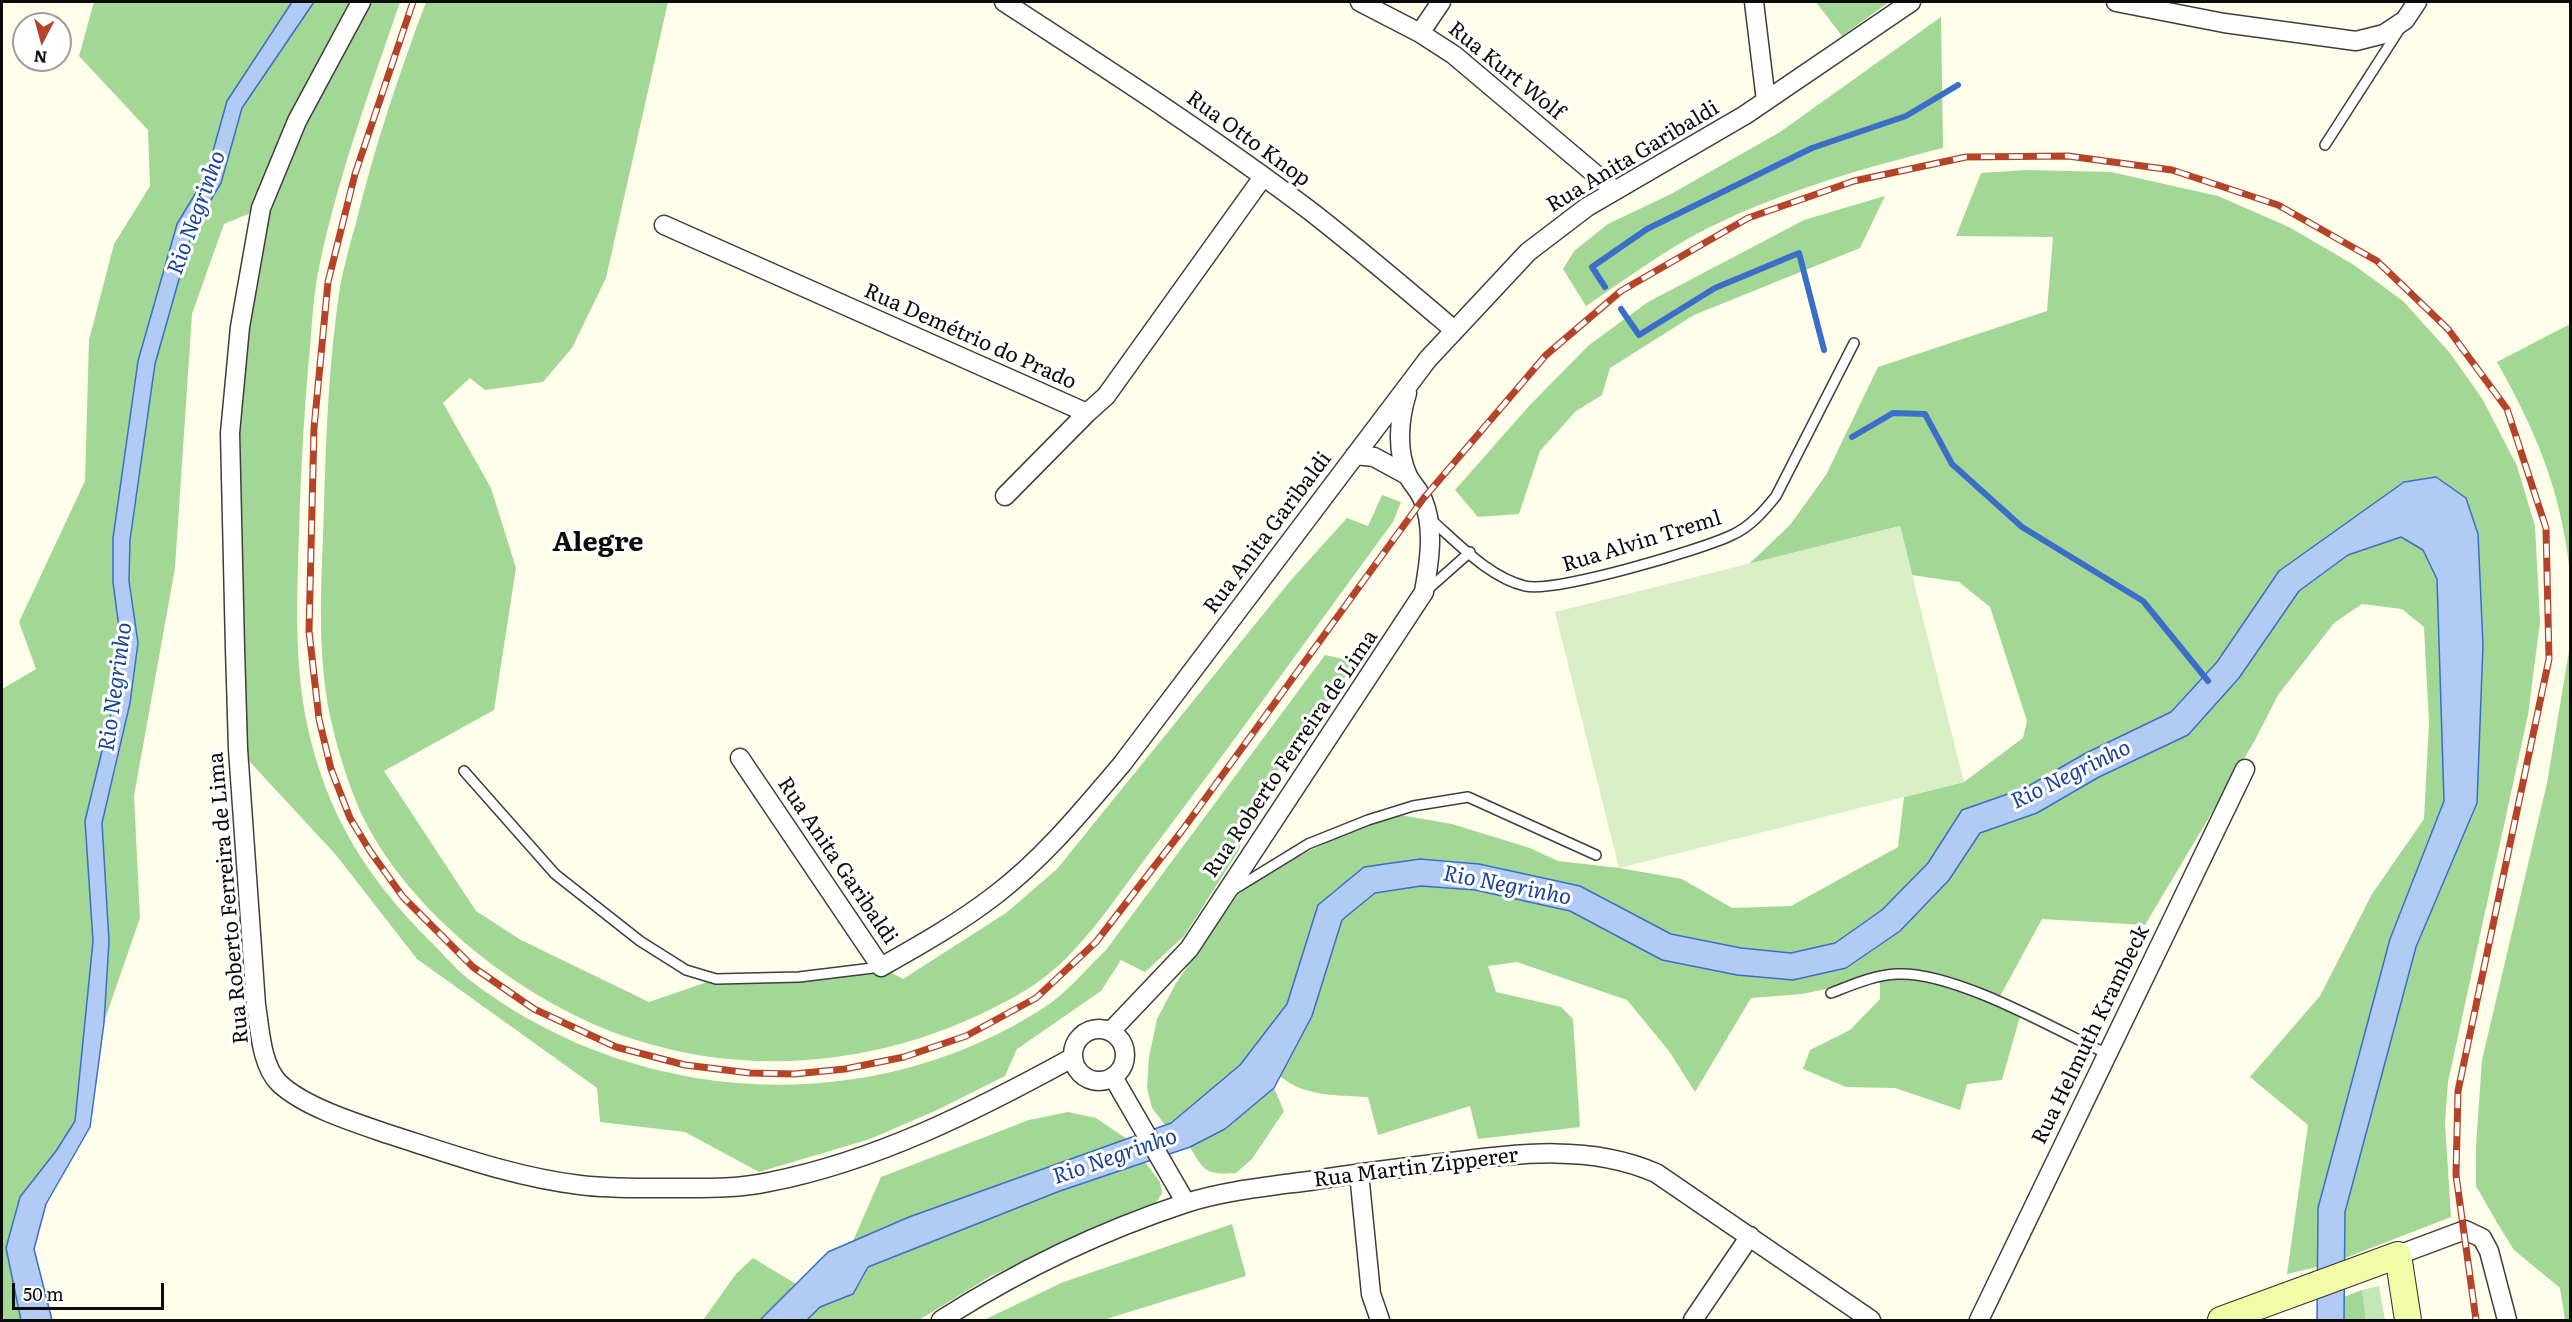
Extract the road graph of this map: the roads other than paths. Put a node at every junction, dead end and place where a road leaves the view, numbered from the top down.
1 (361, 2) edge
2 (1004, 2) edge
3 (1360, 2) edge
4 (1441, 2) edge
5 (1754, 2) edge
6 (1911, 2) edge
7 (2116, 2) edge
8 (2417, 2) edge
9 (2405, 20) junction
10 (1420, 33) junction
11 (1766, 102) junction
12 (2325, 145) dead end
13 (1263, 177) junction
14 (1614, 190) junction
15 (664, 225) dead end
16 (1454, 329) junction
17 (1854, 343) dead end
18 (1410, 383) junction
19 (1087, 413) junction
20 (1355, 455) junction
21 (1407, 475) junction
22 (1005, 496) dead end
23 (1427, 516) junction
24 (1470, 552) junction
25 (1424, 592) junction
26 (740, 758) dead end
27 (2245, 769) dead end
28 (464, 771) dead end
29 (1596, 855) dead end
30 (1224, 896) junction
31 (881, 967) junction
32 (1831, 993) dead end
33 (1111, 1031) junction
34 (2107, 1054) junction
35 (1072, 1058) junction
36 (1113, 1077) junction
37 (1359, 1173) junction
38 (1186, 1203) junction
39 (1750, 1236) junction
40 (2398, 1255) junction
41 (941, 1320) edge
42 (1380, 1320) edge
43 (1693, 1320) edge
44 (1871, 1320) edge
45 (1979, 1320) edge
46 (2221, 1320) edge
47 (2408, 1320) edge
48 (2507, 1320) edge

1 - 35 street, Rua Roberto Ferreira de Lima
2 - 13 street, Rua Otto Knop
3 - 10 street, Rua Kurt Wolf
4 - 10 street
5 - 11 street
6 - 11 street, Rua Anita Garibaldi
7 - 9 street
8 - 9 street
9 - 12 lane
10 - 14 street, Rua Kurt Wolf
11 - 14 street, Rua Anita Garibaldi
13 - 16 street, Rua Otto Knop
13 - 19 street, Rua Demétrio do Prado
14 - 16 street, Rua Anita Garibaldi
15 - 19 street, Rua Demétrio do Prado
16 - 18 street, Rua Anita Garibaldi
17 - 24 lane, Rua Alvin Treml
18 - 20 street, Rua Anita Garibaldi
18 - 21 street, Rua Roberto Ferreira de Lima
19 - 22 street
20 - 21 street, Rua Roberto Ferreira de Lima
20 - 31 street, Rua Anita Garibaldi
21 - 23 street, Rua Roberto Ferreira de Lima
23 - 24 lane, Rua Alvin Treml
23 - 25 street, Rua Roberto Ferreira de Lima
24 - 25 lane
25 - 30 street, Rua Roberto Ferreira de Lima
26 - 31 street, Rua Anita Garibaldi
27 - 34 street, Rua Helmuth Krambeck
28 - 31 lane
29 - 30 lane
30 - 33 street, Rua Roberto Ferreira de Lima
32 - 34 lane
33 - 35 street
33 - 36 street
34 - 45 street, Rua Helmuth Krambeck
35 - 36 street
36 - 38 street
37 - 38 street, Rua Martin Zipperer
37 - 39 street, Rua Martin Zipperer
37 - 42 street
38 - 41 street, Rua Martin Zipperer
39 - 43 street
39 - 44 street, Rua Martin Zipperer
40 - 46 street
40 - 47 street
40 - 48 street

